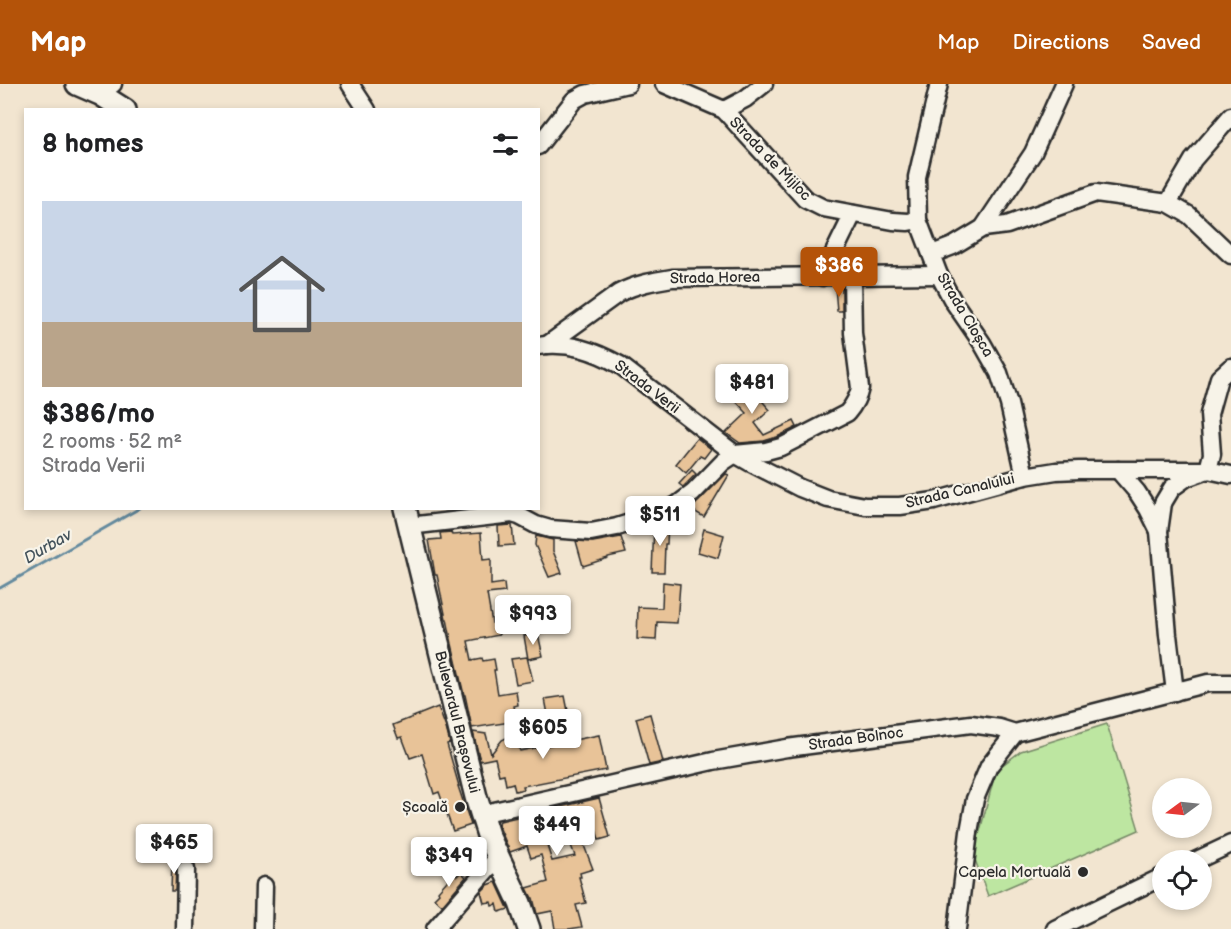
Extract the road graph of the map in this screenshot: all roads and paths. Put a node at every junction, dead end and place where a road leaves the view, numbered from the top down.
1 (77, 84) edge
2 (350, 84) edge
3 (628, 84) edge
4 (664, 84) edge
5 (764, 84) edge
6 (939, 84) edge
7 (1064, 84) edge
8 (107, 89) edge
9 (123, 108) edge
10 (366, 108) edge
11 (724, 110) junction
12 (1231, 116) edge
13 (540, 144) edge
14 (1168, 203) junction
15 (853, 214) junction
16 (918, 220) junction
17 (983, 228) junction
18 (932, 254) junction
19 (1231, 255) edge
20 (939, 275) junction
21 (852, 276) junction
22 (822, 277) junction
23 (543, 345) edge
24 (1231, 367) edge
25 (735, 454) junction
26 (1118, 470) junction
27 (1208, 470) junction
28 (1231, 475) edge
29 (1025, 476) junction
30 (407, 517) edge
31 (1159, 531) junction
32 (1231, 683) edge
33 (1175, 692) junction
34 (1015, 733) junction
35 (481, 814) junction
36 (1231, 844) edge
37 (1212, 853) edge
38 (498, 857) junction
39 (186, 869) dead end
40 (1152, 882) edge
41 (264, 886) dead end
42 (185, 929) edge
43 (263, 929) edge
44 (435, 929) edge
45 (529, 929) edge
46 (957, 929) edge
47 (1054, 929) edge

1 - 8 main road
2 - 10 street
3 - 13 street
4 - 11 street, Strada de Mijloc
5 - 11 street
6 - 16 street, Strada Cloșca
7 - 17 street
8 - 9 main road
11 - 15 street, Strada de Mijloc
12 - 14 street
14 - 17 street
14 - 19 street
15 - 16 street, Strada de Mijloc
15 - 22 street
16 - 18 street, Strada Cloșca
17 - 18 street
18 - 20 street, Strada Cloșca
20 - 21 street, Strada Horea
20 - 29 street, Strada Cloșca
21 - 22 street, Strada Horea
21 - 25 street
22 - 23 street, Strada Horea
23 - 25 street, Strada Verii
24 - 27 street
25 - 29 street, Strada Canalului
25 - 30 street
26 - 27 street, Strada Canalului
26 - 29 street, Strada Canalului
26 - 31 street
27 - 28 street, Strada Canalului
27 - 31 street
30 - 35 main road, Bulevardul Brașovului
31 - 33 street
32 - 33 street, Strada Bolnoc
33 - 34 street, Strada Bolnoc
34 - 35 street, Strada Bolnoc
34 - 46 street
35 - 38 main road, Bulevardul Brașovului
36 - 37 street
38 - 44 street
38 - 45 main road, Bulevardul Brașovului
39 - 42 street
40 - 47 street
41 - 43 street

